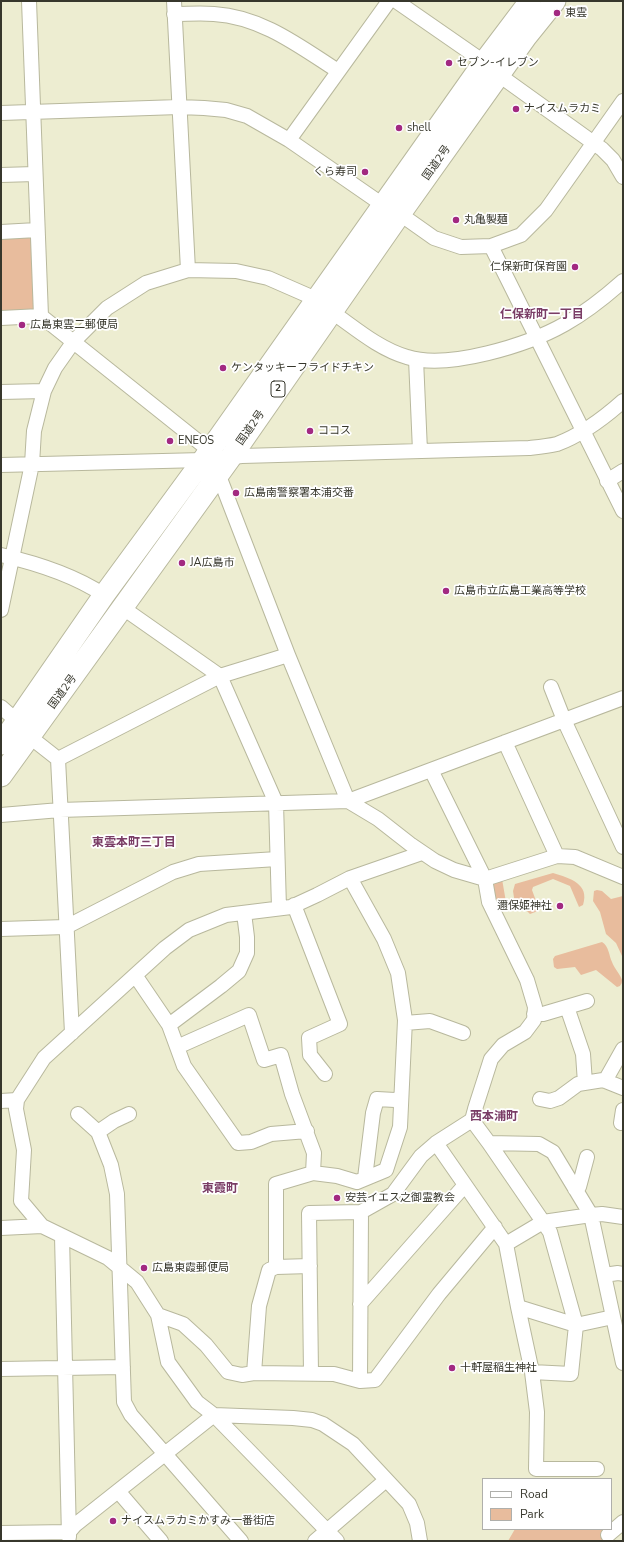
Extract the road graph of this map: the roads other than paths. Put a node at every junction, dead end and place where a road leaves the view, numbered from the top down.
1 (28, 1) edge
2 (389, 1) edge
3 (396, 1) edge
4 (530, 1) edge
5 (555, 1) edge
6 (174, 8) edge
7 (491, 69) junction
8 (338, 71) junction
9 (623, 101) edge
10 (179, 107) junction
11 (32, 112) junction
12 (1, 113) edge
13 (289, 140) junction
14 (594, 142) junction
15 (35, 174) junction
16 (1, 175) edge
17 (623, 177) edge
18 (391, 210) junction
19 (37, 230) junction
20 (1, 232) edge
21 (492, 246) junction
22 (188, 270) junction
23 (623, 281) edge
24 (324, 305) junction
25 (41, 316) junction
26 (1, 318) edge
27 (536, 337) junction
28 (74, 341) junction
29 (416, 359) junction
30 (44, 391) junction
31 (1, 392) edge
32 (623, 401) edge
33 (582, 431) junction
34 (420, 451) junction
35 (214, 460) junction
36 (32, 464) junction
37 (1, 465) edge
38 (623, 471) edge
39 (608, 481) junction
40 (623, 511) edge
41 (6, 556) edge
42 (104, 595) junction
43 (123, 608) junction
44 (1, 610) edge
45 (288, 655) junction
46 (220, 676) junction
47 (551, 687) dead end
48 (623, 698) edge
49 (1, 707) edge
50 (564, 720) junction
51 (17, 721) junction
52 (30, 737) junction
53 (505, 742) junction
54 (1, 744) edge
55 (58, 759) junction
56 (431, 770) junction
57 (1, 776) edge
58 (348, 801) junction
59 (276, 804) junction
60 (60, 810) junction
61 (1, 815) edge
62 (623, 847) edge
63 (422, 853) junction
64 (557, 856) junction
65 (277, 859) junction
66 (623, 877) edge
67 (350, 878) junction
68 (485, 879) junction
69 (294, 905) junction
70 (279, 908) junction
71 (244, 913) junction
72 (66, 927) junction
73 (1, 929) edge
74 (135, 975) junction
75 (587, 1001) dead end
76 (567, 1007) junction
77 (534, 1014) junction
78 (405, 1022) junction
79 (169, 1025) junction
80 (463, 1032) dead end
81 (72, 1033) junction
82 (177, 1047) junction
83 (623, 1048) edge
84 (325, 1074) dead end
85 (605, 1081) junction
86 (585, 1083) junction
87 (623, 1088) edge
88 (401, 1098) junction
89 (17, 1100) junction
90 (540, 1100) dead end
91 (1, 1101) edge
92 (623, 1110) edge
93 (78, 1114) dead end
94 (129, 1114) dead end
95 (472, 1120) junction
96 (621, 1124) dead end
97 (306, 1131) junction
98 (98, 1132) junction
99 (489, 1142) junction
100 (436, 1143) junction
101 (587, 1157) dead end
102 (313, 1173) junction
103 (365, 1178) junction
104 (465, 1185) junction
105 (575, 1189) junction
106 (361, 1212) junction
107 (591, 1215) junction
108 (623, 1217) edge
109 (544, 1222) junction
110 (42, 1226) junction
111 (495, 1227) junction
112 (1, 1228) edge
113 (62, 1236) junction
114 (506, 1244) junction
115 (310, 1266) junction
116 (276, 1267) junction
117 (120, 1268) junction
118 (623, 1274) edge
119 (604, 1275) junction
120 (360, 1304) junction
121 (518, 1307) junction
122 (158, 1315) junction
123 (617, 1325) edge
124 (576, 1326) junction
125 (623, 1363) edge
126 (65, 1367) junction
127 (124, 1367) junction
128 (1, 1369) edge
129 (532, 1372) junction
130 (254, 1373) junction
131 (311, 1373) junction
132 (360, 1381) junction
133 (214, 1415) junction
134 (166, 1454) junction
135 (597, 1469) dead end
136 (386, 1480) junction
137 (118, 1492) junction
138 (623, 1522) edge
139 (327, 1531) junction
140 (1, 1533) edge
141 (608, 1535) dead end
142 (70, 1538) edge
143 (162, 1541) edge
144 (241, 1541) edge
145 (315, 1541) edge
146 (337, 1541) edge
147 (420, 1541) edge

1 - 11 street
2 - 8 street
3 - 7 street
4 - 7 highway, 国道2号 / 2
5 - 7 highway, 国道2号 / 2
6 - 8 street
6 - 10 street
7 - 14 street
7 - 18 highway, 国道2号 / 2
8 - 13 street
9 - 14 street
10 - 11 street
10 - 13 street
10 - 22 street
11 - 12 street
11 - 15 street
13 - 18 street
14 - 17 street
14 - 21 street
15 - 16 street
15 - 19 street
18 - 21 street
18 - 24 highway, 国道2号 / 2
19 - 20 street
19 - 25 street
21 - 27 street
22 - 24 street
22 - 28 street
23 - 27 street
24 - 29 street
24 - 35 highway, 国道2号 / 2
25 - 26 street
25 - 28 street
27 - 29 street
27 - 33 street
28 - 30 street
28 - 35 street
29 - 34 street
30 - 31 street
30 - 36 street
32 - 33 street
33 - 34 street
33 - 39 street
34 - 35 street
35 - 36 street
35 - 42 highway, 国道2号 / 2
35 - 43 highway, 国道2号 / 2
35 - 45 street
36 - 37 street
36 - 41 street
38 - 39 street
39 - 40 street
41 - 42 street
41 - 44 street
42 - 51 highway, 国道2号 / 2
43 - 46 street
43 - 52 highway, 国道2号 / 2
45 - 46 street
45 - 58 street
46 - 55 street
46 - 59 street
47 - 50 street
48 - 50 street
49 - 51 street
50 - 53 street
50 - 62 street
51 - 54 highway, 国道2号 / 2
52 - 55 street
52 - 57 highway, 国道2号 / 2
53 - 56 street
53 - 64 street
55 - 60 street
56 - 58 street
56 - 68 street
58 - 59 street
58 - 63 street
59 - 60 street
59 - 65 street
60 - 61 street
60 - 72 street
63 - 67 street
63 - 68 street
64 - 66 street
64 - 68 street
65 - 70 street
65 - 72 street
67 - 69 street
67 - 78 street
68 - 77 street
69 - 70 street
69 - 84 street
70 - 71 street
71 - 74 street
71 - 79 street
72 - 73 street
72 - 81 street
74 - 79 street
74 - 81 street
75 - 76 street
76 - 77 street
76 - 86 street
77 - 95 street
78 - 80 street
78 - 88 street
79 - 82 street
81 - 89 street
82 - 97 street
82 - 97 street
83 - 85 street
85 - 86 street
85 - 87 street
86 - 90 street
88 - 103 street
88 - 103 street
89 - 91 street
89 - 110 street
92 - 96 street
93 - 98 street
94 - 98 street
95 - 99 street
95 - 100 street
97 - 102 street
98 - 117 street
99 - 105 street
99 - 109 street
100 - 104 street
100 - 106 street
101 - 105 street
102 - 103 street
102 - 116 street
104 - 111 street
104 - 120 street
105 - 107 street
106 - 115 street
106 - 120 street
107 - 108 street
107 - 109 street
107 - 119 street
109 - 114 street
109 - 124 street
110 - 112 street
110 - 113 street
111 - 114 street
111 - 132 street
113 - 117 street
113 - 126 street
114 - 121 street
115 - 116 street
115 - 131 street
116 - 130 street
117 - 122 street
117 - 127 street
118 - 119 street
119 - 123 street
120 - 132 street
121 - 124 street
121 - 129 street
122 - 130 street
122 - 133 street
123 - 124 street
123 - 125 street
124 - 129 street
126 - 127 street
126 - 128 street
126 - 142 street
127 - 134 street
129 - 135 street
130 - 131 street
131 - 132 street
133 - 134 street
133 - 136 street
133 - 139 street
134 - 137 street
134 - 144 street
136 - 139 street
136 - 147 street
137 - 142 street
137 - 143 street
138 - 141 street
139 - 145 street
139 - 146 street
140 - 142 street

